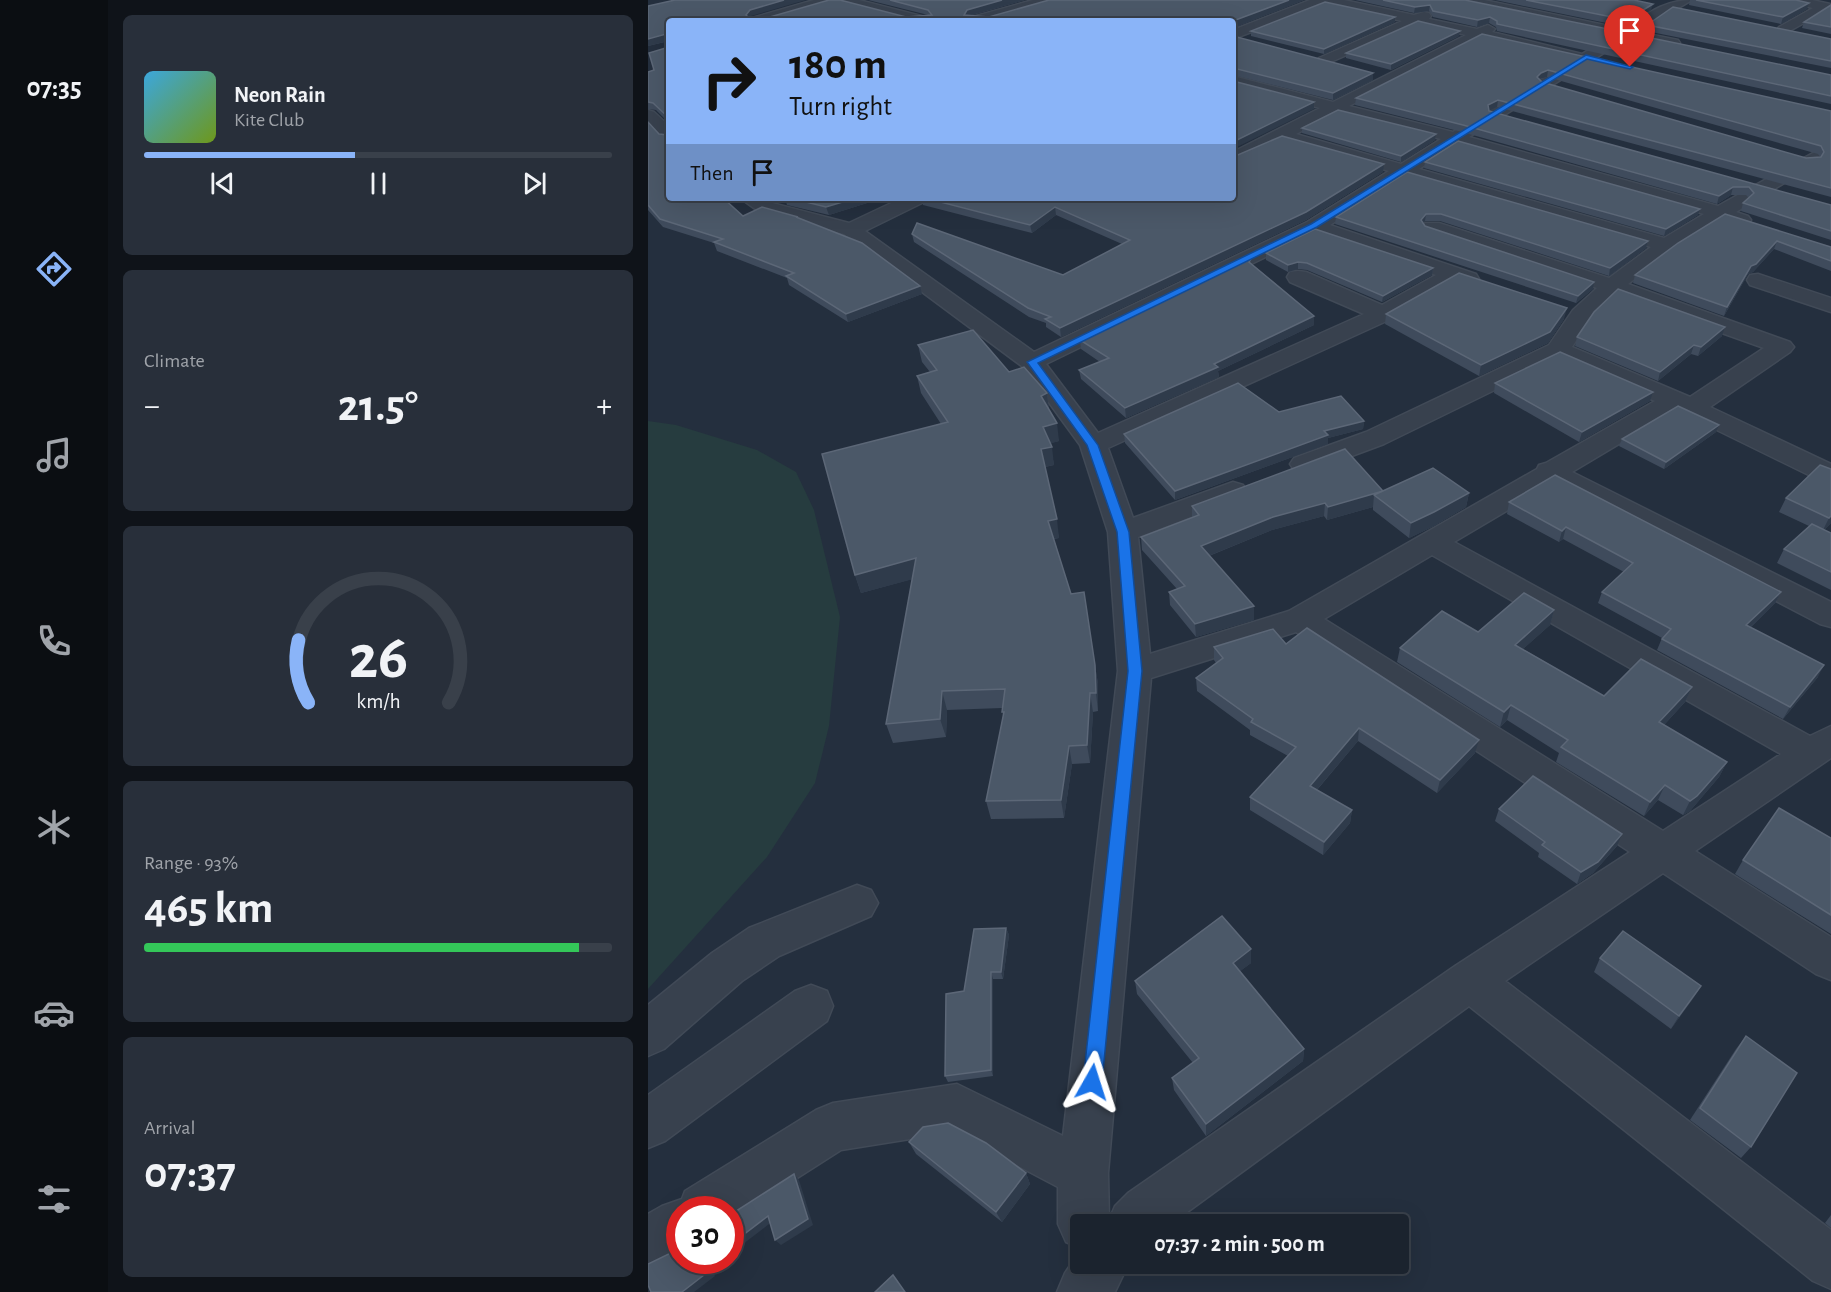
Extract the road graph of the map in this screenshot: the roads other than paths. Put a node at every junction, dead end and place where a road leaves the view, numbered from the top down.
1 (828, 0) edge
2 (843, 0) edge
3 (1047, 0) edge
4 (1322, 0) edge
5 (1326, 0) edge
6 (1556, 0) edge
7 (1796, 0) edge
8 (1461, 1) edge
9 (1650, 3) edge
10 (1689, 6) edge
11 (1669, 8) junction
12 (1436, 11) edge
13 (1526, 13) junction
14 (767, 18) edge
15 (912, 18) edge
16 (984, 18) edge
17 (1418, 19) junction
18 (1479, 33) junction
19 (1628, 34) junction
20 (1236, 35) edge
21 (1808, 35) edge
22 (1236, 37) edge
23 (1256, 43) edge
24 (1684, 45) edge
25 (1586, 57) junction
26 (1609, 62) edge
27 (1345, 66) edge
28 (1375, 73) edge
29 (1395, 78) junction
30 (1236, 82) edge
31 (1546, 84) junction
32 (1569, 90) edge
33 (1334, 106) junction
34 (652, 112) edge
35 (1496, 114) junction
36 (1518, 120) edge
37 (666, 132) edge
38 (1281, 135) junction
39 (1455, 138) junction
40 (1787, 153) edge
41 (1823, 154) edge
42 (1236, 158) edge
43 (1404, 168) junction
44 (1740, 181) edge
45 (1763, 187) junction
46 (1785, 193) edge
47 (755, 201) edge
48 (911, 201) edge
49 (1720, 213) junction
50 (1314, 225) junction
51 (1432, 227) edge
52 (1764, 227) edge
53 (851, 230) junction
54 (1667, 245) junction
55 (1454, 274) junction
56 (1298, 277) dead end
57 (1758, 280) dead end
58 (1486, 285) edge
59 (1612, 286) junction
60 (1831, 305) edge
61 (1383, 314) junction
62 (1558, 350) junction
63 (1032, 362) junction
64 (1683, 404) junction
65 (1093, 445) junction
66 (1287, 471) edge
67 (1549, 471) junction
68 (1831, 475) edge
69 (1254, 483) edge
70 (1123, 532) junction
71 (1432, 542) junction
72 (1831, 616) edge
73 (1300, 619) junction
74 (1135, 671) junction
75 (1824, 746) edge
76 (1663, 852) junction
77 (857, 903) dead end
78 (1831, 960) edge
79 (1470, 980) junction
80 (811, 1006) dead end
81 (648, 1034) edge
82 (648, 1124) edge
83 (1083, 1173) junction
84 (724, 1196) edge
85 (1084, 1214) edge
86 (1144, 1214) edge
87 (1831, 1263) edge

1 - 14 street
2 - 15 street
3 - 16 street
4 - 20 street
5 - 17 street
6 - 13 street
7 - 21 street
8 - 13 street
9 - 11 street
10 - 11 street
11 - 19 street
12 - 17 street
13 - 18 street
13 - 19 street
17 - 18 street
17 - 27 street
18 - 25 street
18 - 29 street
19 - 24 street
19 - 25 street
22 - 23 street
25 - 26 street
25 - 31 street
28 - 29 street
29 - 33 street
30 - 33 street
31 - 32 street
31 - 35 street
33 - 38 street
33 - 39 street
34 - 37 street
35 - 36 street
35 - 39 street
38 - 42 street
38 - 43 street
39 - 43 street
39 - 49 street
40 - 41 street
41 - 45 street
43 - 50 street
43 - 54 street
44 - 45 street
45 - 46 street
45 - 49 street
47 - 53 street
48 - 53 street
49 - 52 street
49 - 54 street
50 - 55 street
50 - 63 street
51 - 59 street
53 - 63 street
54 - 59 street
55 - 58 street
55 - 61 street
56 - 61 street
57 - 60 street
59 - 62 street
59 - 64 street
61 - 65 street
62 - 64 street
62 - 66 street
63 - 65 street
64 - 67 street
64 - 68 street
65 - 70 street
67 - 71 street
67 - 72 street
69 - 70 street
70 - 74 street
71 - 73 street
71 - 75 street
73 - 74 street
73 - 76 street
74 - 83 street
75 - 76 street
76 - 78 street
76 - 79 street
77 - 81 street
79 - 86 street
79 - 87 street
80 - 82 street
83 - 84 street
83 - 85 street

